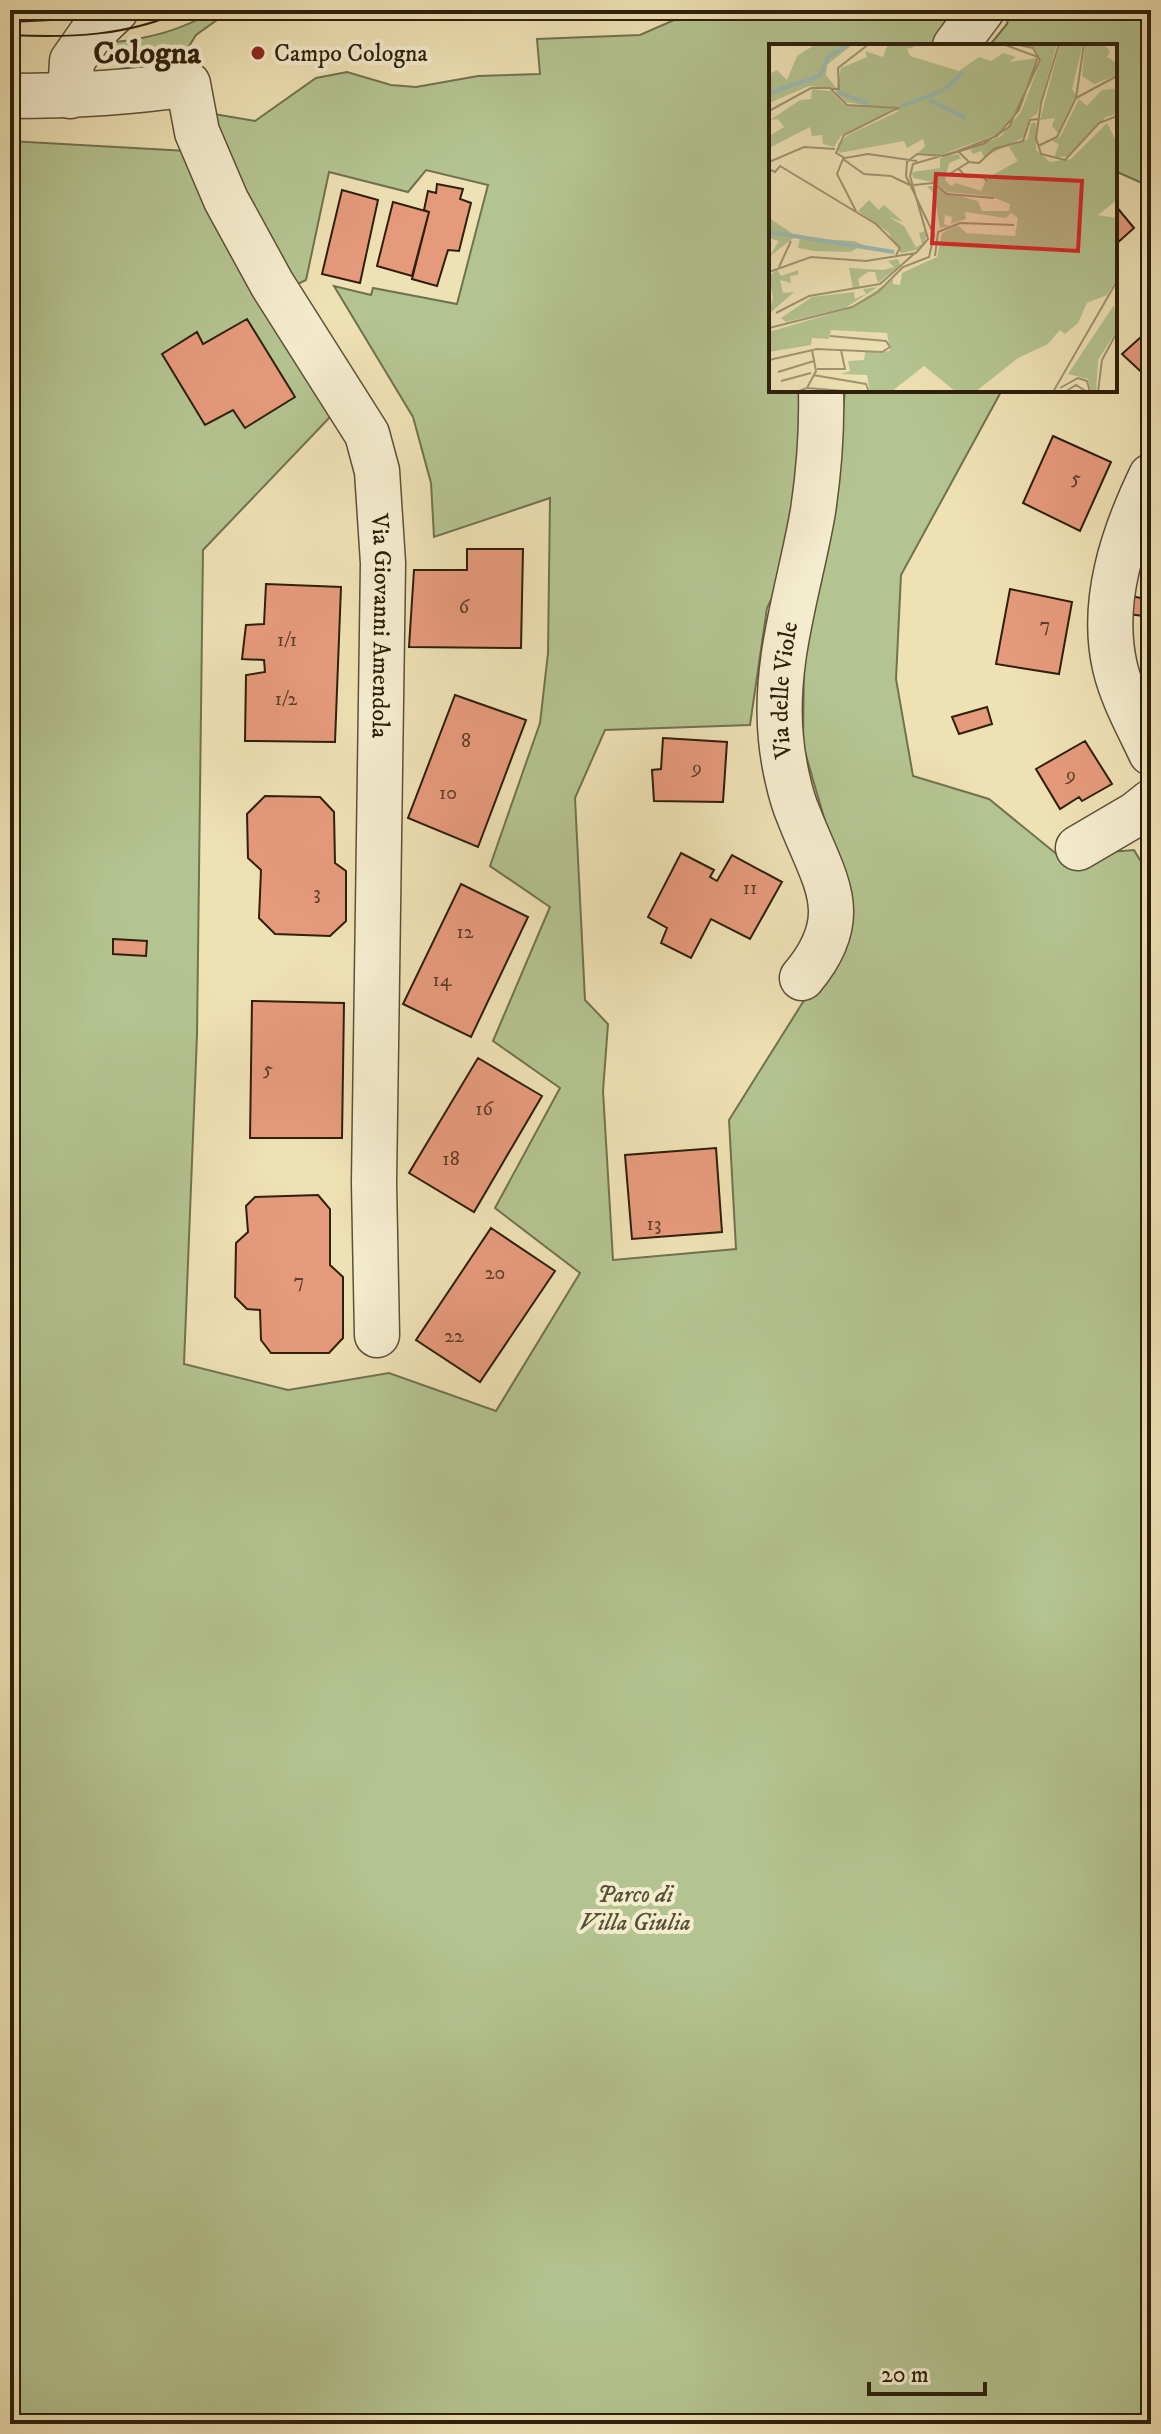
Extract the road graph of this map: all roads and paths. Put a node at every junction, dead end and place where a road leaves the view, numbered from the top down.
1 (116, 10) edge
2 (982, 10) edge
3 (956, 44) edge
4 (10, 96) edge
5 (70, 96) junction
6 (821, 392) edge
7 (1151, 476) edge
8 (1151, 753) edge
9 (1151, 802) edge
10 (1078, 848) dead end
11 (802, 978) dead end
12 (377, 1335) dead end

1 - 5 street
2 - 3 street
4 - 5 street, Via Giovanni Amendola
5 - 12 street, Via Giovanni Amendola
6 - 11 street, Via delle Viole
7 - 8 street
9 - 10 street

